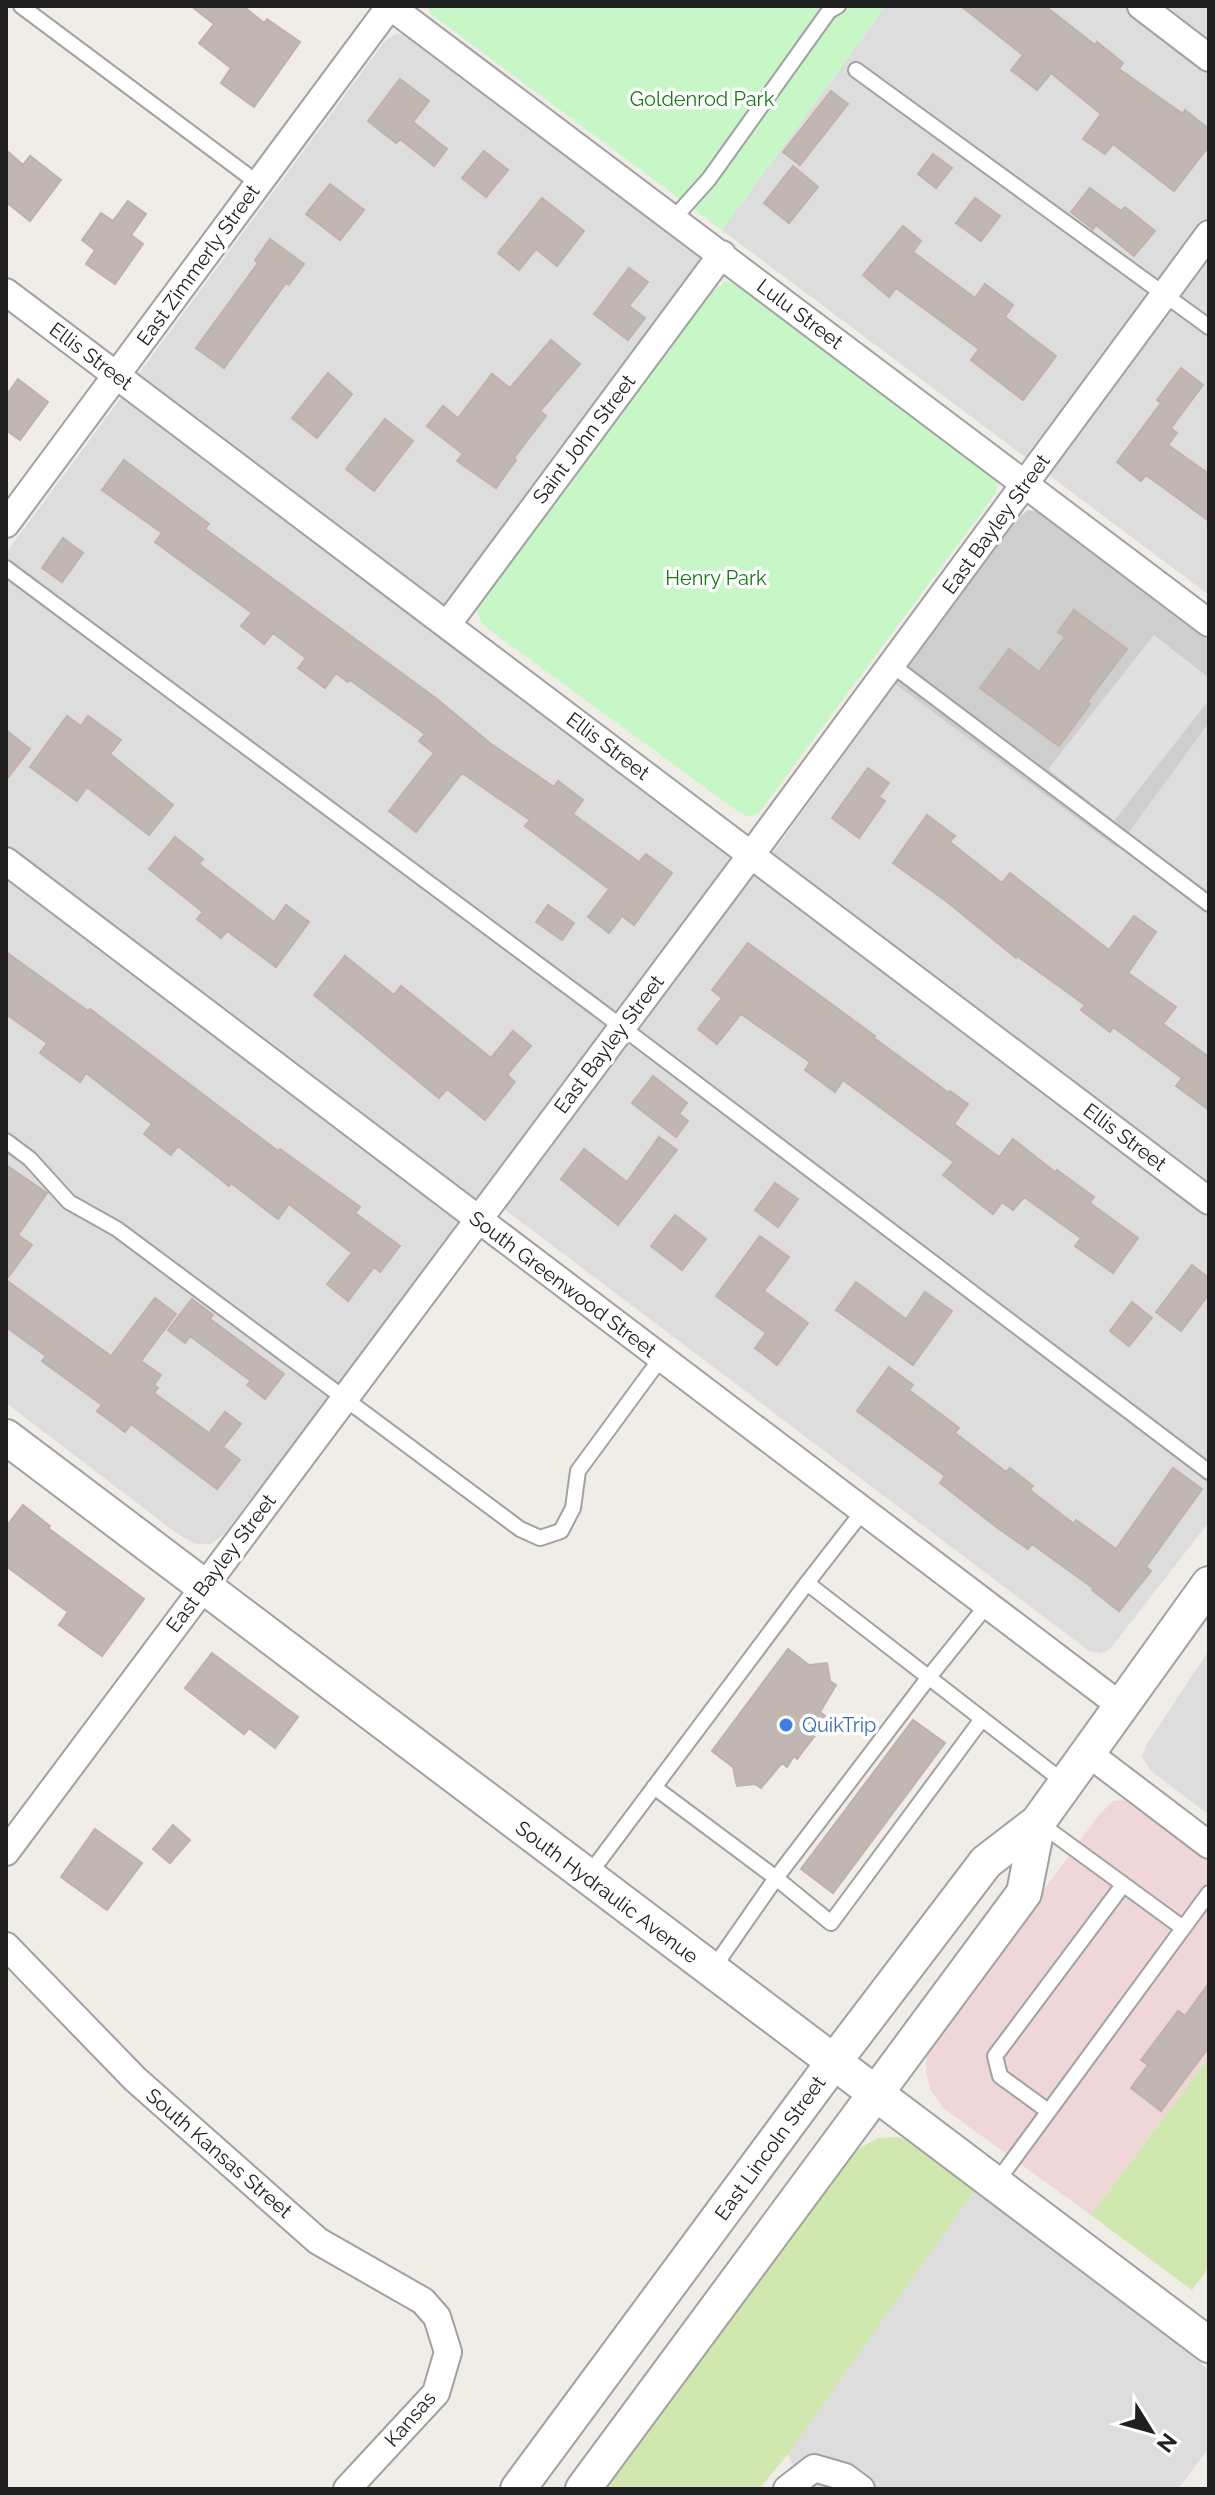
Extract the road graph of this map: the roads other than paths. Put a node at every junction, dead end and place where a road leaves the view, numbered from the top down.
1 (21, 6) edge
2 (390, 6) edge
3 (838, 6) edge
4 (1141, 6) edge
5 (1209, 58) edge
6 (856, 70) dead end
7 (259, 184) junction
8 (674, 218) junction
9 (1209, 234) edge
10 (722, 254) junction
11 (6, 292) edge
12 (1165, 294) junction
13 (1209, 327) edge
14 (117, 376) junction
15 (1024, 485) junction
16 (6, 524) edge
17 (6, 568) edge
18 (1209, 623) edge
19 (447, 625) junction
20 (892, 665) junction
21 (751, 855) junction
22 (6, 861) edge
23 (1209, 904) edge
24 (622, 1027) junction
25 (6, 1141) edge
26 (1209, 1201) edge
27 (478, 1219) junction
28 (661, 1358) junction
29 (345, 1397) junction
30 (6, 1437) edge
31 (1209, 1472) edge
32 (863, 1511) junction
33 (807, 1583) junction
34 (1209, 1584) edge
35 (203, 1586) junction
36 (987, 1605) junction
37 (929, 1677) junction
38 (1121, 1706) junction
39 (982, 1719) junction
40 (1088, 1753) junction
41 (1065, 1783) junction
42 (654, 1787) junction
43 (1038, 1822) junction
44 (1209, 1845) edge
45 (6, 1852) edge
46 (587, 1877) junction
47 (776, 1878) junction
48 (1123, 1885) junction
49 (1209, 1893) edge
50 (1183, 1928) junction
51 (6, 1946) edge
52 (711, 1972) junction
53 (833, 2063) junction
54 (875, 2093) junction
55 (1048, 2111) junction
56 (995, 2185) junction
57 (444, 2338) joint
58 (1209, 2345) edge
59 (347, 2489) edge
60 (518, 2489) edge
61 (583, 2489) edge
62 (787, 2489) edge
63 (861, 2489) edge

1 - 7 lane
2 - 7 street, East Zimmerly Street
2 - 8 street, Lulu Street
3 - 8 lane
4 - 5 street
6 - 12 lane
7 - 14 street, East Zimmerly Street
8 - 10 street, Lulu Street
9 - 12 street, East Bayley Street
10 - 15 street, Lulu Street
10 - 19 street, Saint John Street
11 - 14 street, Ellis Street
12 - 13 lane
12 - 15 street, East Bayley Street
14 - 16 street, East Zimmerly Street
14 - 19 street, Ellis Street
15 - 18 street, Lulu Street
15 - 20 street, East Bayley Street
17 - 24 lane
19 - 21 street, Ellis Street
20 - 21 street, East Bayley Street
20 - 23 lane
21 - 24 street, East Bayley Street
21 - 26 street, Ellis Street
22 - 27 street, South Greenwood Street
24 - 27 street, East Bayley Street
24 - 31 lane
25 - 29 lane
27 - 28 street, South Greenwood Street
27 - 29 street, East Bayley Street
28 - 29 lane
28 - 32 street, South Greenwood Street
29 - 35 street, East Bayley Street
30 - 35 street, South Hydraulic Avenue
32 - 33 lane
32 - 36 street, South Greenwood Street
33 - 37 lane
33 - 42 lane
34 - 38 street, East Lincoln Street
35 - 45 street, East Bayley Street
35 - 46 street, South Hydraulic Avenue
36 - 37 lane
36 - 38 street, South Greenwood Street
37 - 39 lane
37 - 47 lane
38 - 40 street, East Lincoln Street
39 - 41 lane
39 - 47 lane
40 - 41 street, East Lincoln Street
40 - 44 street
41 - 43 street, East Lincoln Street
42 - 46 lane
42 - 47 lane
43 - 48 lane
43 - 53 street, East Lincoln Street
43 - 54 street, East Lincoln Street
46 - 52 street, South Hydraulic Avenue
47 - 52 lane
48 - 50 lane
48 - 55 lane
49 - 50 lane
50 - 55 lane
51 - 57 street, South Kansas Street
52 - 53 street, South Hydraulic Avenue
53 - 54 street, South Hydraulic Avenue
53 - 60 street, East Lincoln Street
54 - 56 street, South Hydraulic Avenue
54 - 61 street, East Lincoln Street
55 - 56 lane
56 - 58 street, South Hydraulic Avenue
57 - 59 street, Kansas
62 - 63 street

